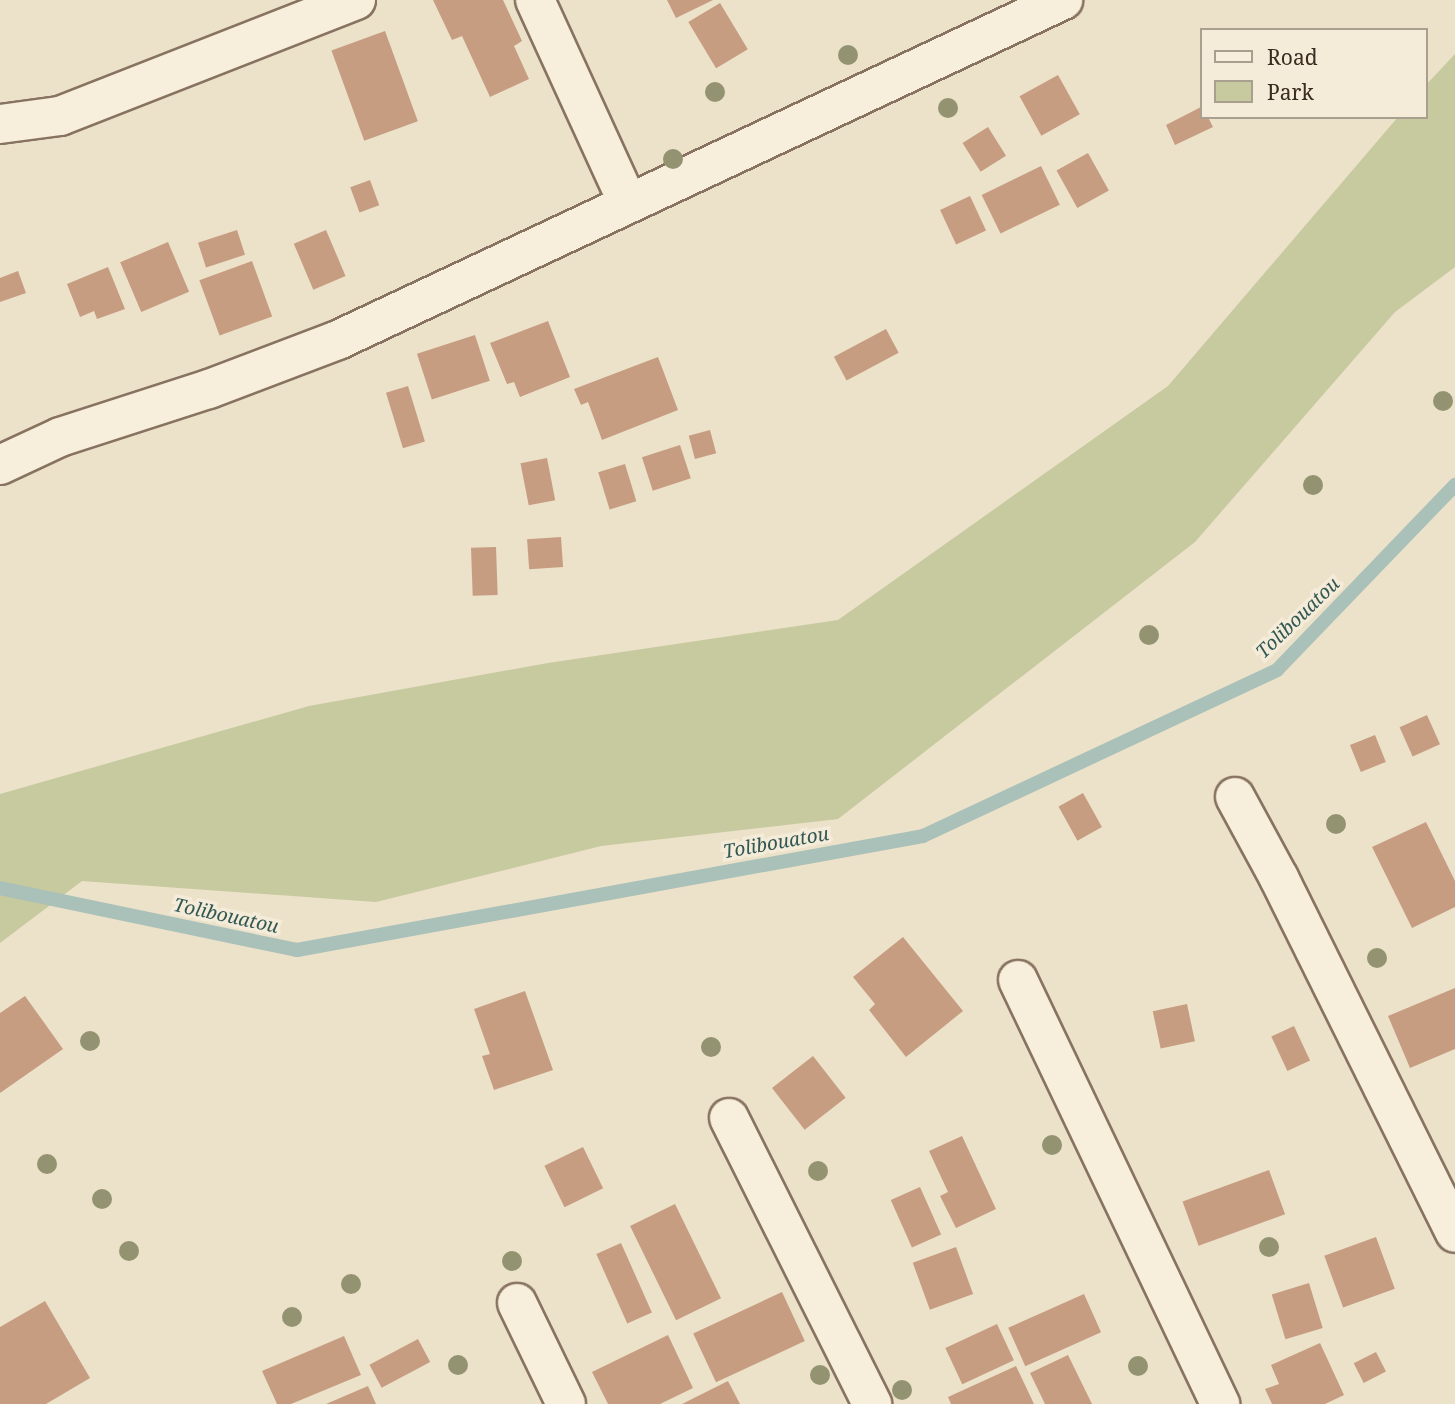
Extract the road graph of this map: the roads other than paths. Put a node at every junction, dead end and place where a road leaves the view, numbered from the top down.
1 (356, 0) edge
2 (535, 0) edge
3 (1063, 0) edge
4 (0, 124) edge
5 (628, 203) junction
6 (0, 465) edge
7 (1235, 797) dead end
8 (1018, 980) dead end
9 (729, 1118) dead end
10 (1455, 1233) edge
11 (517, 1304) dead end
12 (566, 1404) edge
13 (872, 1404) edge
14 (1220, 1404) edge

1 - 4 street
2 - 5 street
3 - 5 street
5 - 6 street
7 - 10 street
8 - 14 street
9 - 13 street
11 - 12 street

